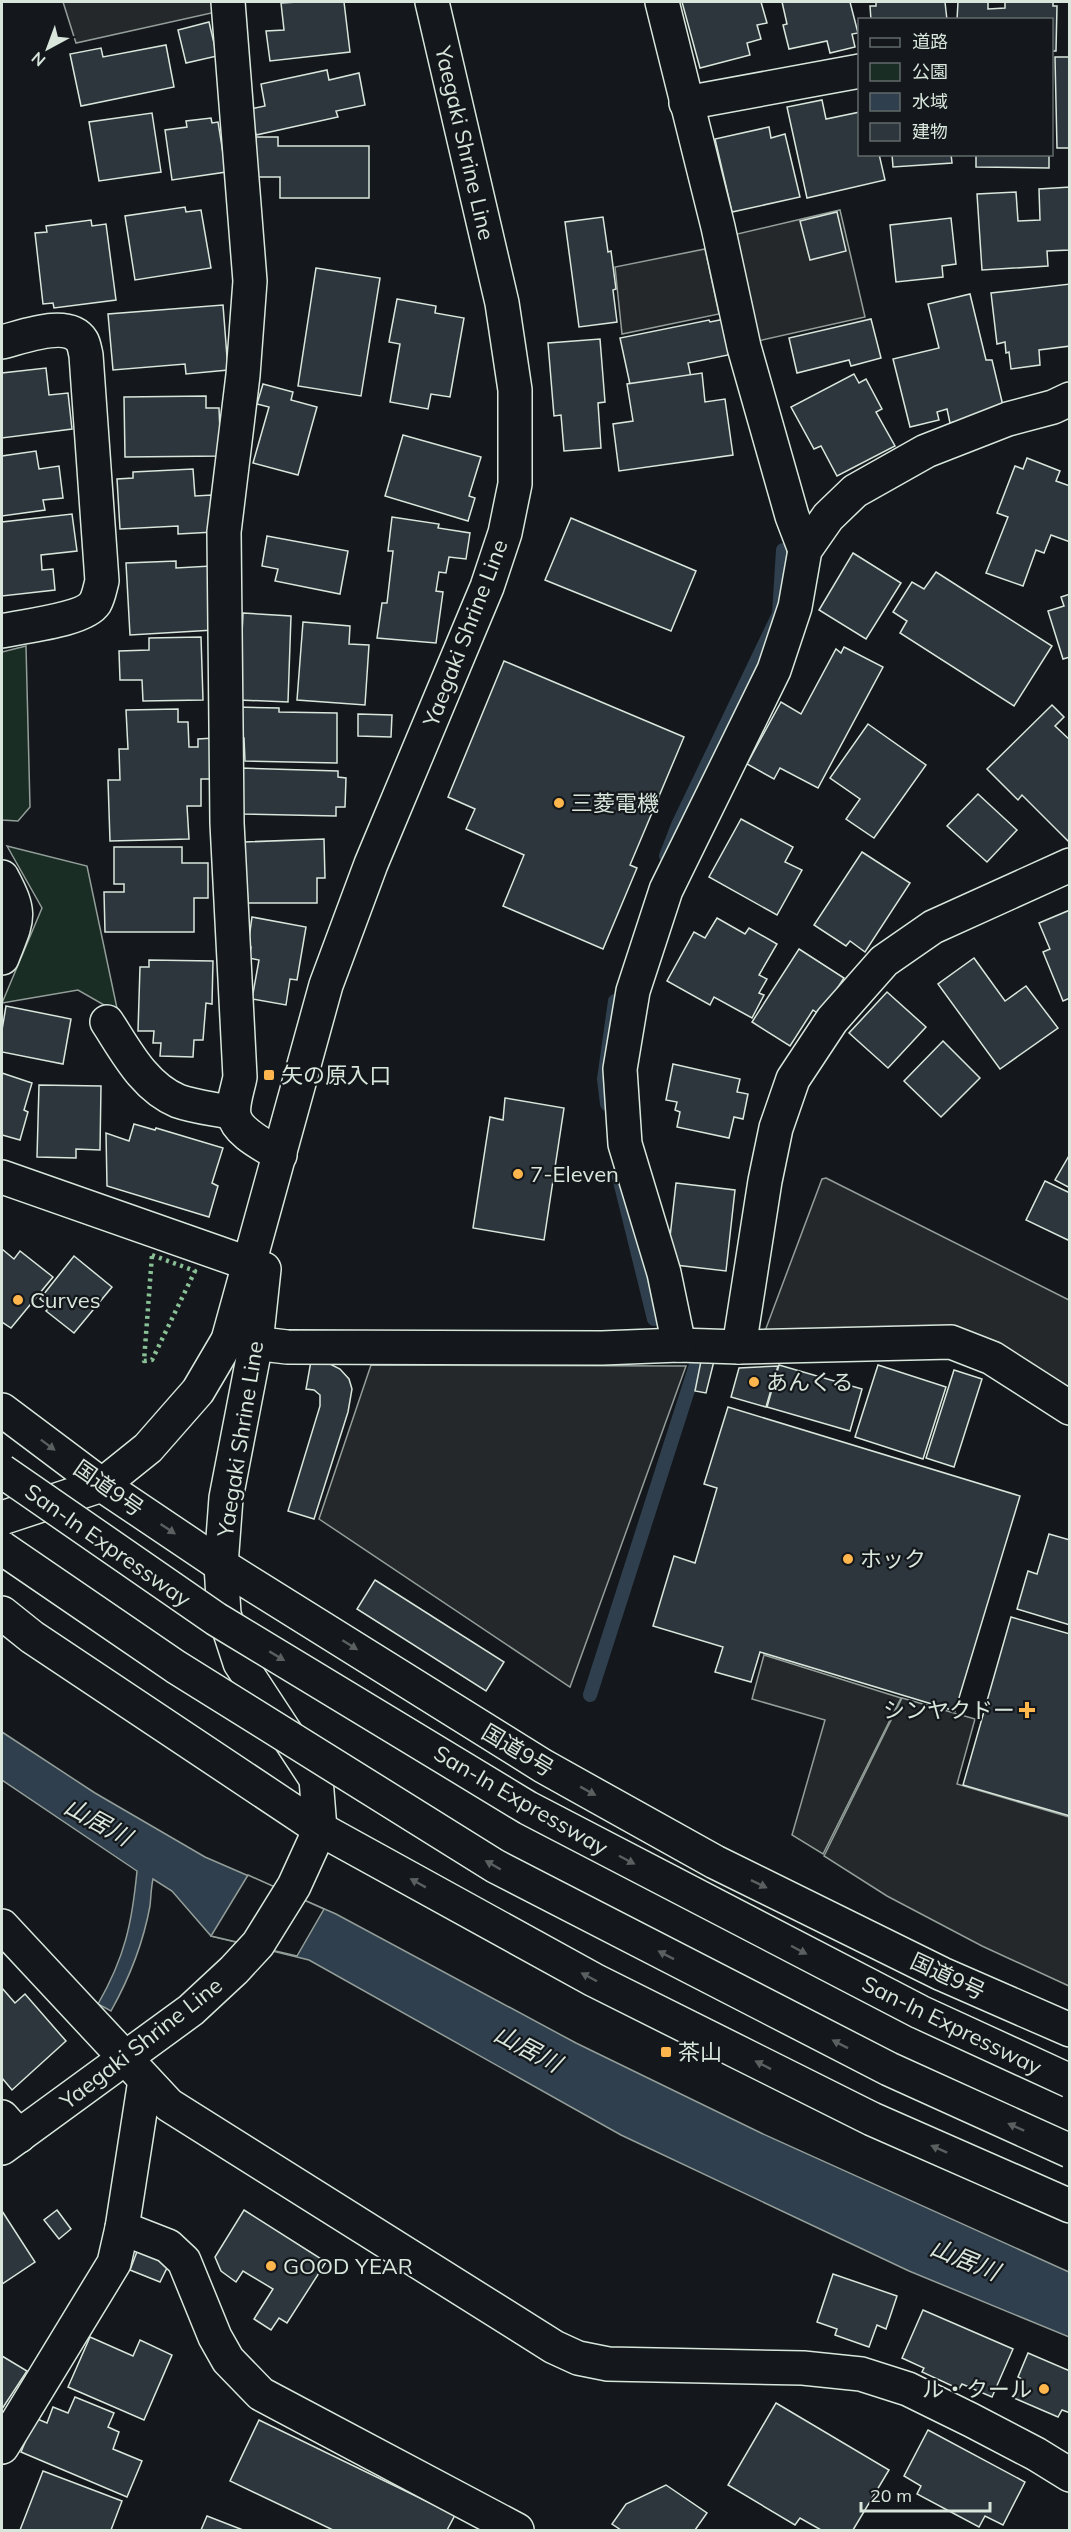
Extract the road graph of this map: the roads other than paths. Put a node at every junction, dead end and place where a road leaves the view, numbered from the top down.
1 (228, 2) edge
2 (432, 2) edge
3 (662, 2) edge
4 (858, 71) edge
5 (686, 103) junction
6 (2, 342) edge
7 (1070, 399) edge
8 (805, 550) junction
9 (2, 631) edge
10 (1070, 866) edge
11 (2, 877) edge
12 (2, 958) edge
13 (107, 1022) dead end
14 (233, 1113) junction
15 (277, 1166) junction
16 (2, 1177) edge
17 (250, 1264) junction
18 (242, 1341) junction
19 (679, 1345) junction
20 (739, 1347) junction
21 (1070, 1408) edge
22 (2, 1410) edge
23 (2, 1471) edge
24 (102, 1485) junction
25 (2, 1518) edge
26 (2, 1548) edge
27 (222, 1564) junction
28 (2, 1613) edge
29 (320, 1829) junction
30 (2, 1926) edge
31 (1070, 2030) edge
32 (136, 2069) junction
33 (1070, 2081) edge
34 (7, 2134) edge
35 (1070, 2151) edge
36 (1070, 2206) edge
37 (122, 2228) junction
38 (2, 2447) edge
39 (1070, 2475) edge
40 (517, 2530) edge

1 - 14 main road
2 - 15 main road, Yaegaki Shrine Line
3 - 5 main road
4 - 5 main road
5 - 8 main road
6 - 9 main road
7 - 8 main road
8 - 19 main road
10 - 20 main road
11 - 12 main road
13 - 14 main road
14 - 15 main road
15 - 17 main road, Yaegaki Shrine Line
15 - 18 main road, Yaegaki Shrine Line
16 - 17 main road
17 - 18 main road, Yaegaki Shrine Line
18 - 19 main road
18 - 24 main road, Yaegaki Shrine Line
18 - 27 main road, Yaegaki Shrine Line
19 - 20 main road
20 - 21 main road
22 -> 24 main road, 国道9号
23 -> 33 main road, San-In Expressway, bridge
24 - 25 main road
24 -> 27 main road, 国道9号
35 -> 26 main road, bridge
27 - 29 main road, Yaegaki Shrine Line
27 -> 31 main road, 国道9号
28 - 29 main road
29 - 32 main road, Yaegaki Shrine Line
36 -> 29 main road
30 - 32 main road
32 - 34 main road, Yaegaki Shrine Line
32 - 37 main road
32 - 39 main road
37 - 38 main road
37 - 40 main road

